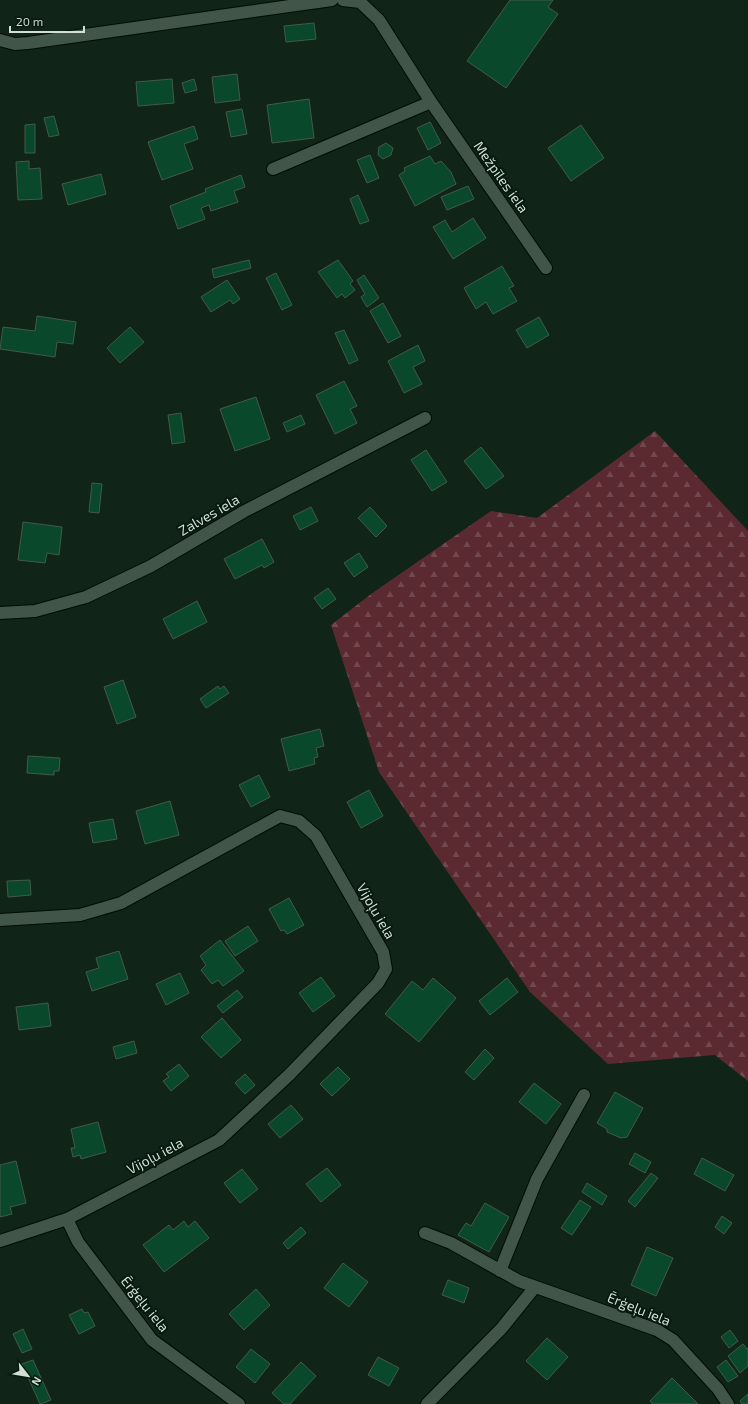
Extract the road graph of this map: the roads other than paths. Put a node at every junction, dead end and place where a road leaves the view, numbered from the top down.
1 (332, 0) edge
2 (343, 0) edge
3 (0, 40) edge
4 (431, 102) junction
5 (273, 169) dead end
6 (546, 268) dead end
7 (425, 418) dead end
8 (0, 613) edge
9 (0, 920) edge
10 (584, 1095) dead end
11 (67, 1219) junction
12 (425, 1233) dead end
13 (0, 1241) edge
14 (500, 1271) junction
15 (536, 1287) junction
16 (239, 1404) edge
17 (427, 1404) edge
18 (728, 1404) edge

1 - 3 street
2 - 4 street, Mežpīles iela
4 - 5 street
4 - 6 street, Mežpīles iela
7 - 8 street, Zalves iela
9 - 11 street, Vijoļu iela
10 - 14 street
11 - 13 street, Vijoļu iela
11 - 16 street, Ērģeļu iela
12 - 14 street, Ērģeļu iela
14 - 15 street, Ērģeļu iela
15 - 17 street
15 - 18 street, Ērģeļu iela

